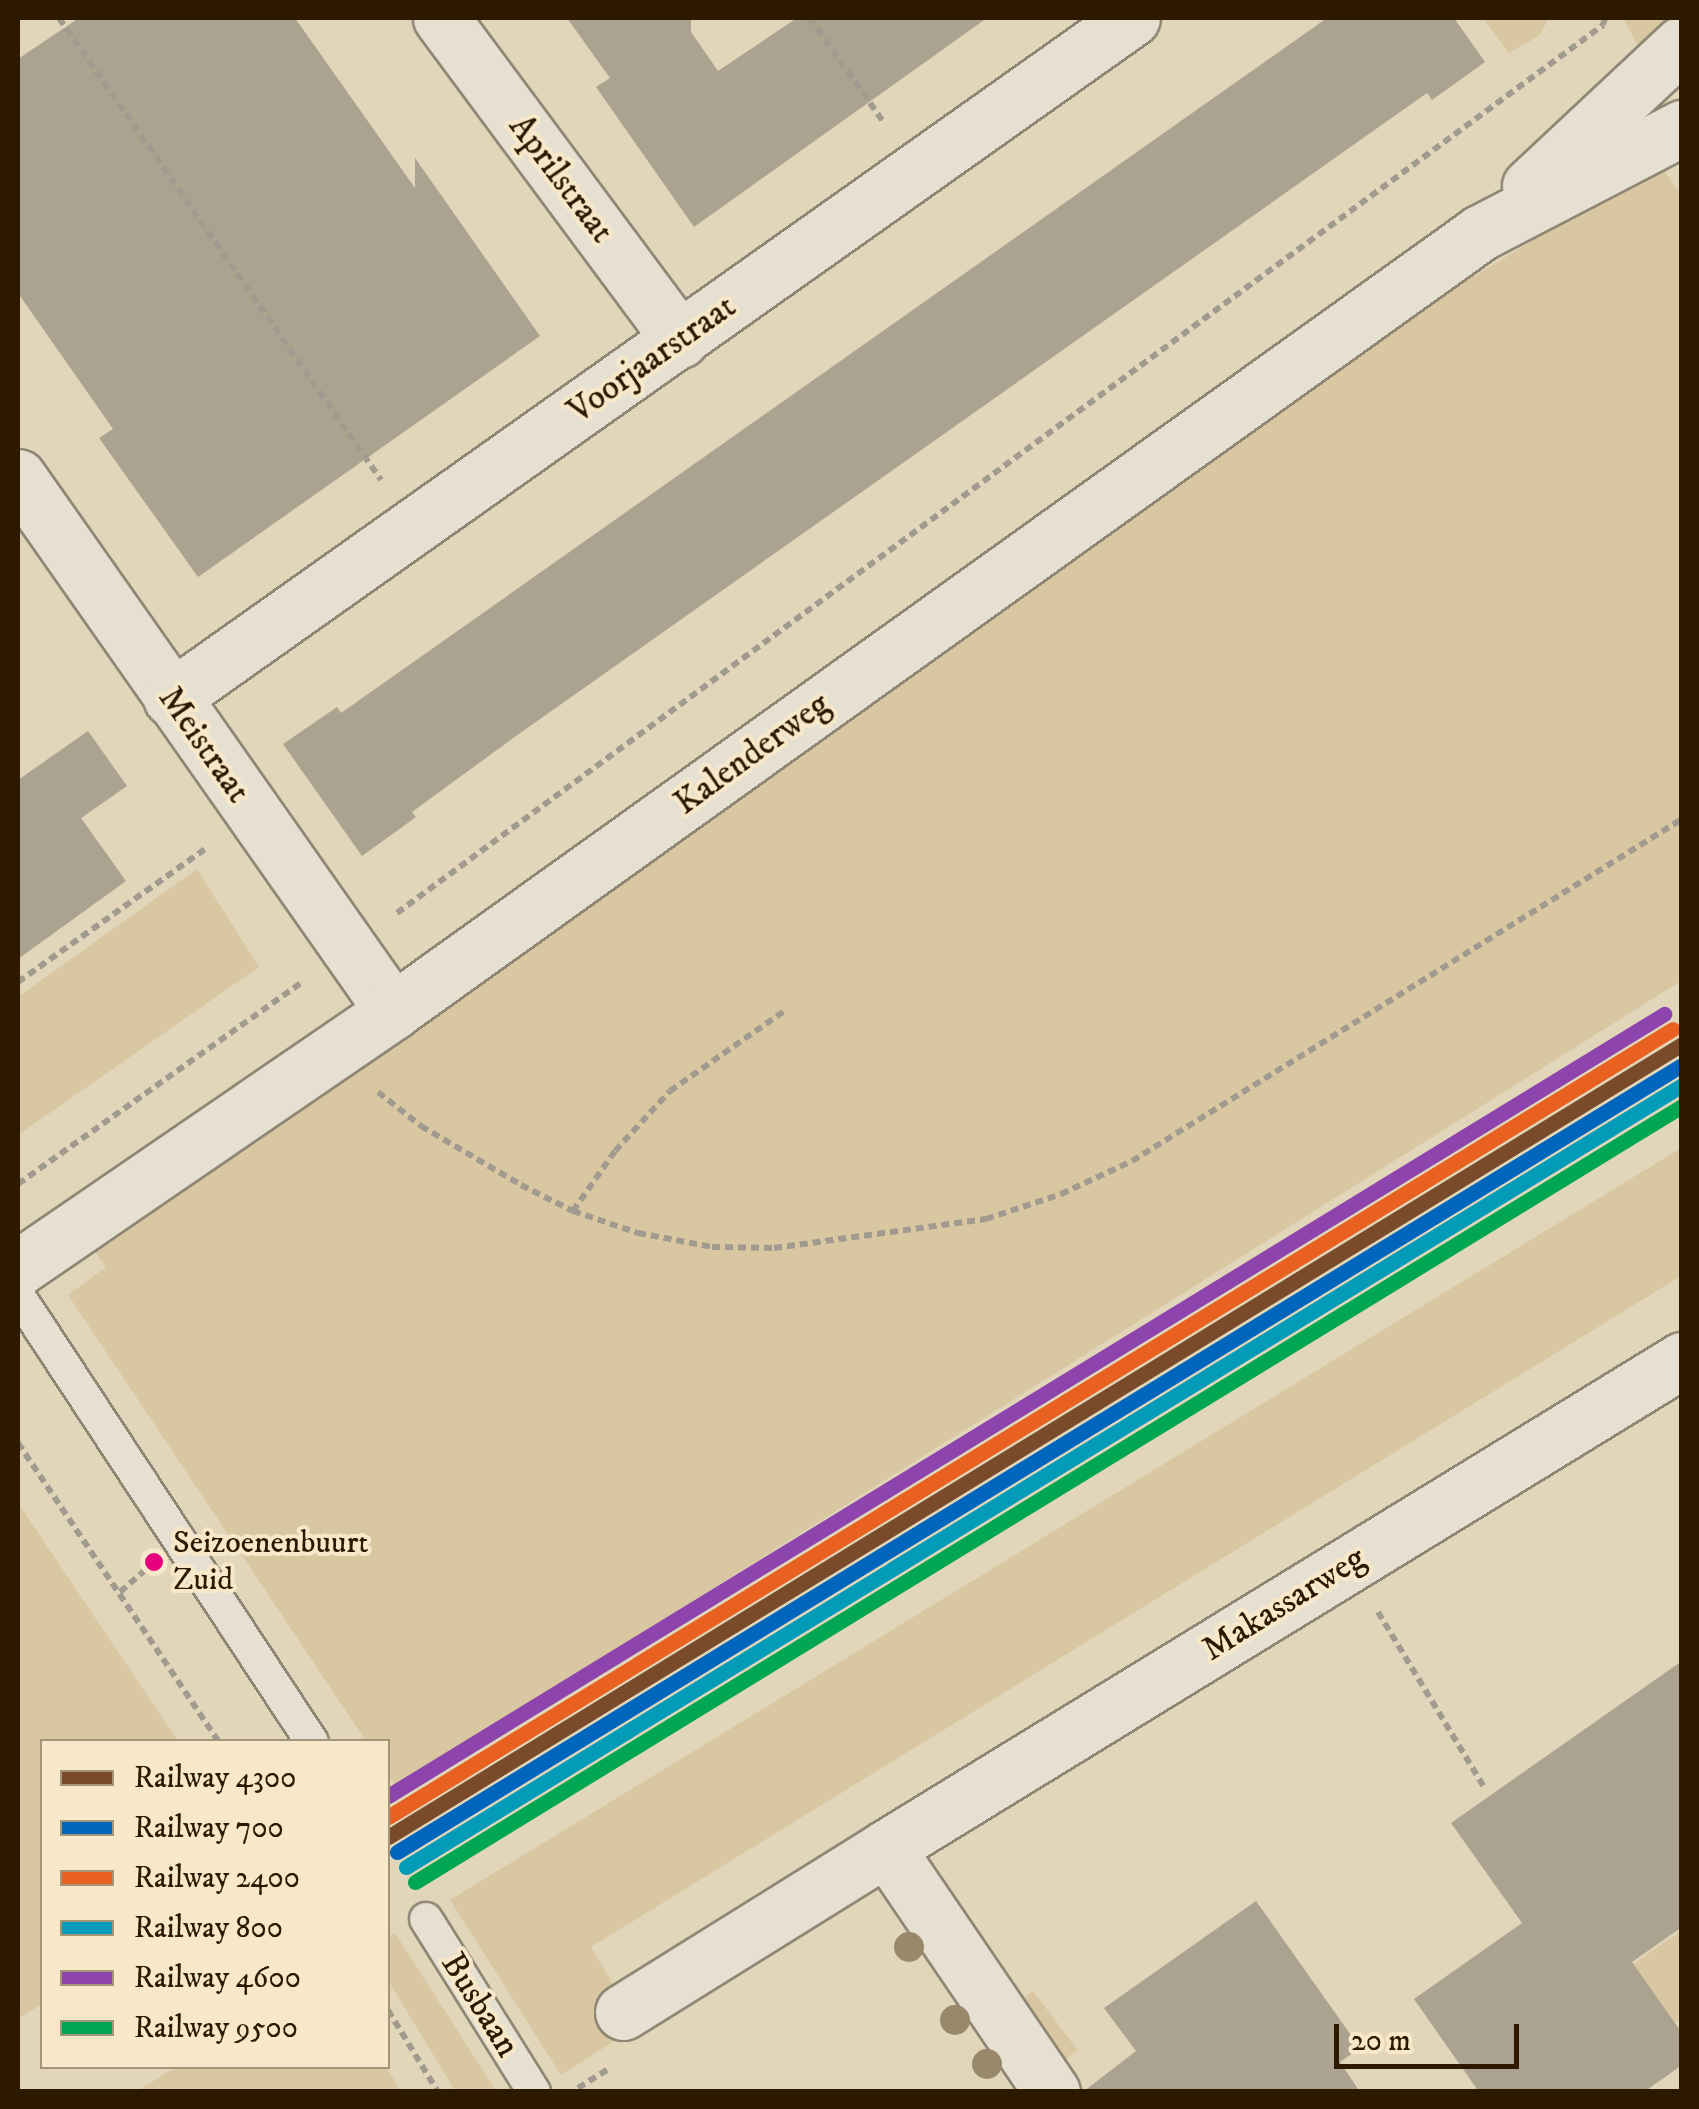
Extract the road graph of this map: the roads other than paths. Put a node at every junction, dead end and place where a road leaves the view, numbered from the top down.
1 (441, 18) edge
2 (1132, 18) edge
3 (1682, 44) edge
4 (1682, 128) edge
5 (1480, 233) junction
6 (680, 340) junction
7 (18, 477) edge
8 (171, 698) junction
9 (393, 1011) junction
10 (18, 1268) edge
11 (18, 1295) edge
12 (1682, 1360) edge
13 (310, 1739) edge
14 (886, 1848) junction
15 (426, 1919) dead end
16 (623, 2012) dead end
17 (534, 2092) edge
18 (1052, 2092) edge

1 - 6 street, Aprilstraat
2 - 6 street, Voorjaarstraat
3 - 5 street, Kalenderweg
4 - 5 street, Kalenderweg
5 - 9 street, Kalenderweg
6 - 8 street, Voorjaarstraat
7 - 8 street, Meistraat
8 - 9 street, Meistraat
9 - 10 street, Kalenderweg
11 - 13 lane
12 - 14 street, Makassarweg
14 - 16 street, Makassarweg
14 - 18 street
15 - 17 lane, Busbaan

